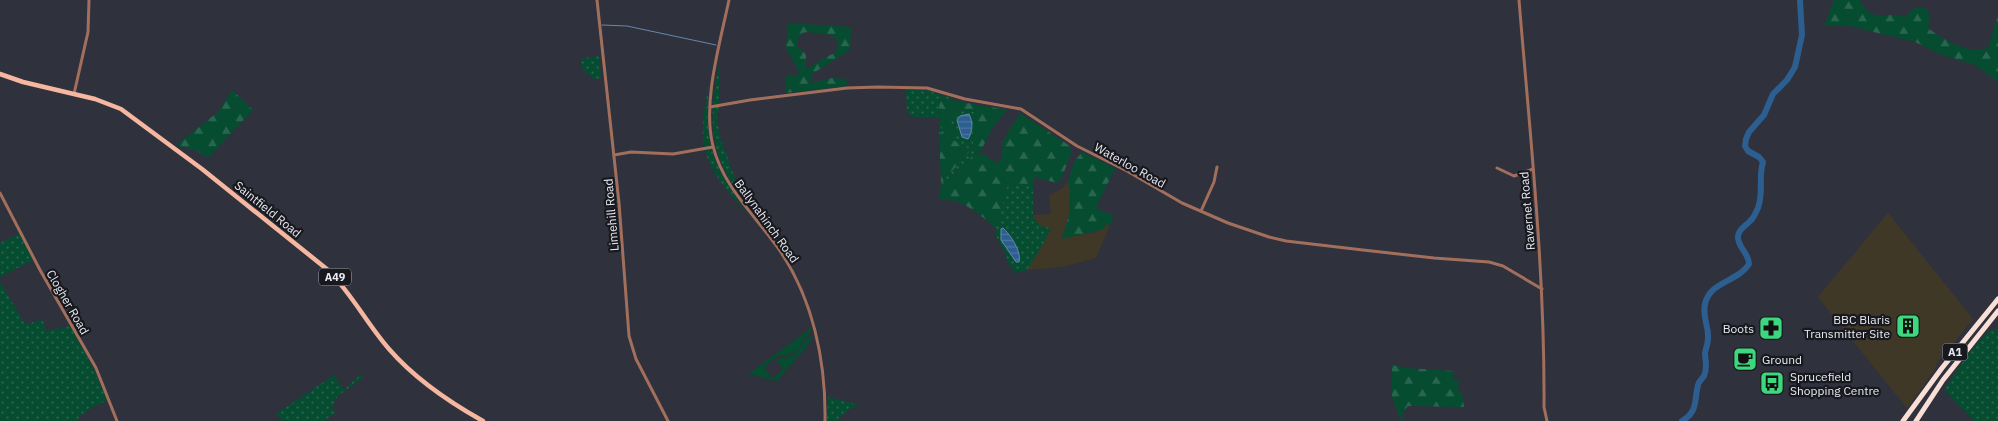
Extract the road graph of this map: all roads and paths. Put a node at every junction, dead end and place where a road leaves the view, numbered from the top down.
1 (90, 0) edge
2 (597, 0) edge
3 (729, 0) edge
4 (1518, 0) edge
5 (0, 74) edge
6 (74, 94) junction
7 (710, 107) junction
8 (713, 147) junction
9 (614, 155) junction
10 (1217, 167) dead end
11 (1496, 168) dead end
12 (1533, 169) junction
13 (0, 193) edge
14 (1200, 211) junction
15 (1542, 289) junction
16 (1998, 299) edge
17 (1998, 311) edge
18 (118, 421) edge
19 (483, 421) edge
20 (668, 421) edge
21 (825, 421) edge
22 (1547, 421) edge
23 (1903, 421) edge
24 (1916, 421) edge

1 - 6 street
2 - 9 street, Limehill Road
3 - 7 street, Ballynahinch Road
4 - 12 street, Ravernet Road
5 - 6 main road, Saintfield Road / A49
6 - 19 main road, Saintfield Road / A49
7 - 8 street, Ballynahinch Road
7 - 14 street, Waterloo Road
8 - 9 street
8 - 21 street, Ballynahinch Road
9 - 20 street, Limehill Road
10 - 14 street
11 - 12 street
12 - 15 street, Ravernet Road
13 - 18 street, Clogher Road
14 - 15 street, Waterloo Road
15 - 22 street, Ravernet Road
16 - 23 highway, A1
17 - 24 highway, A1

